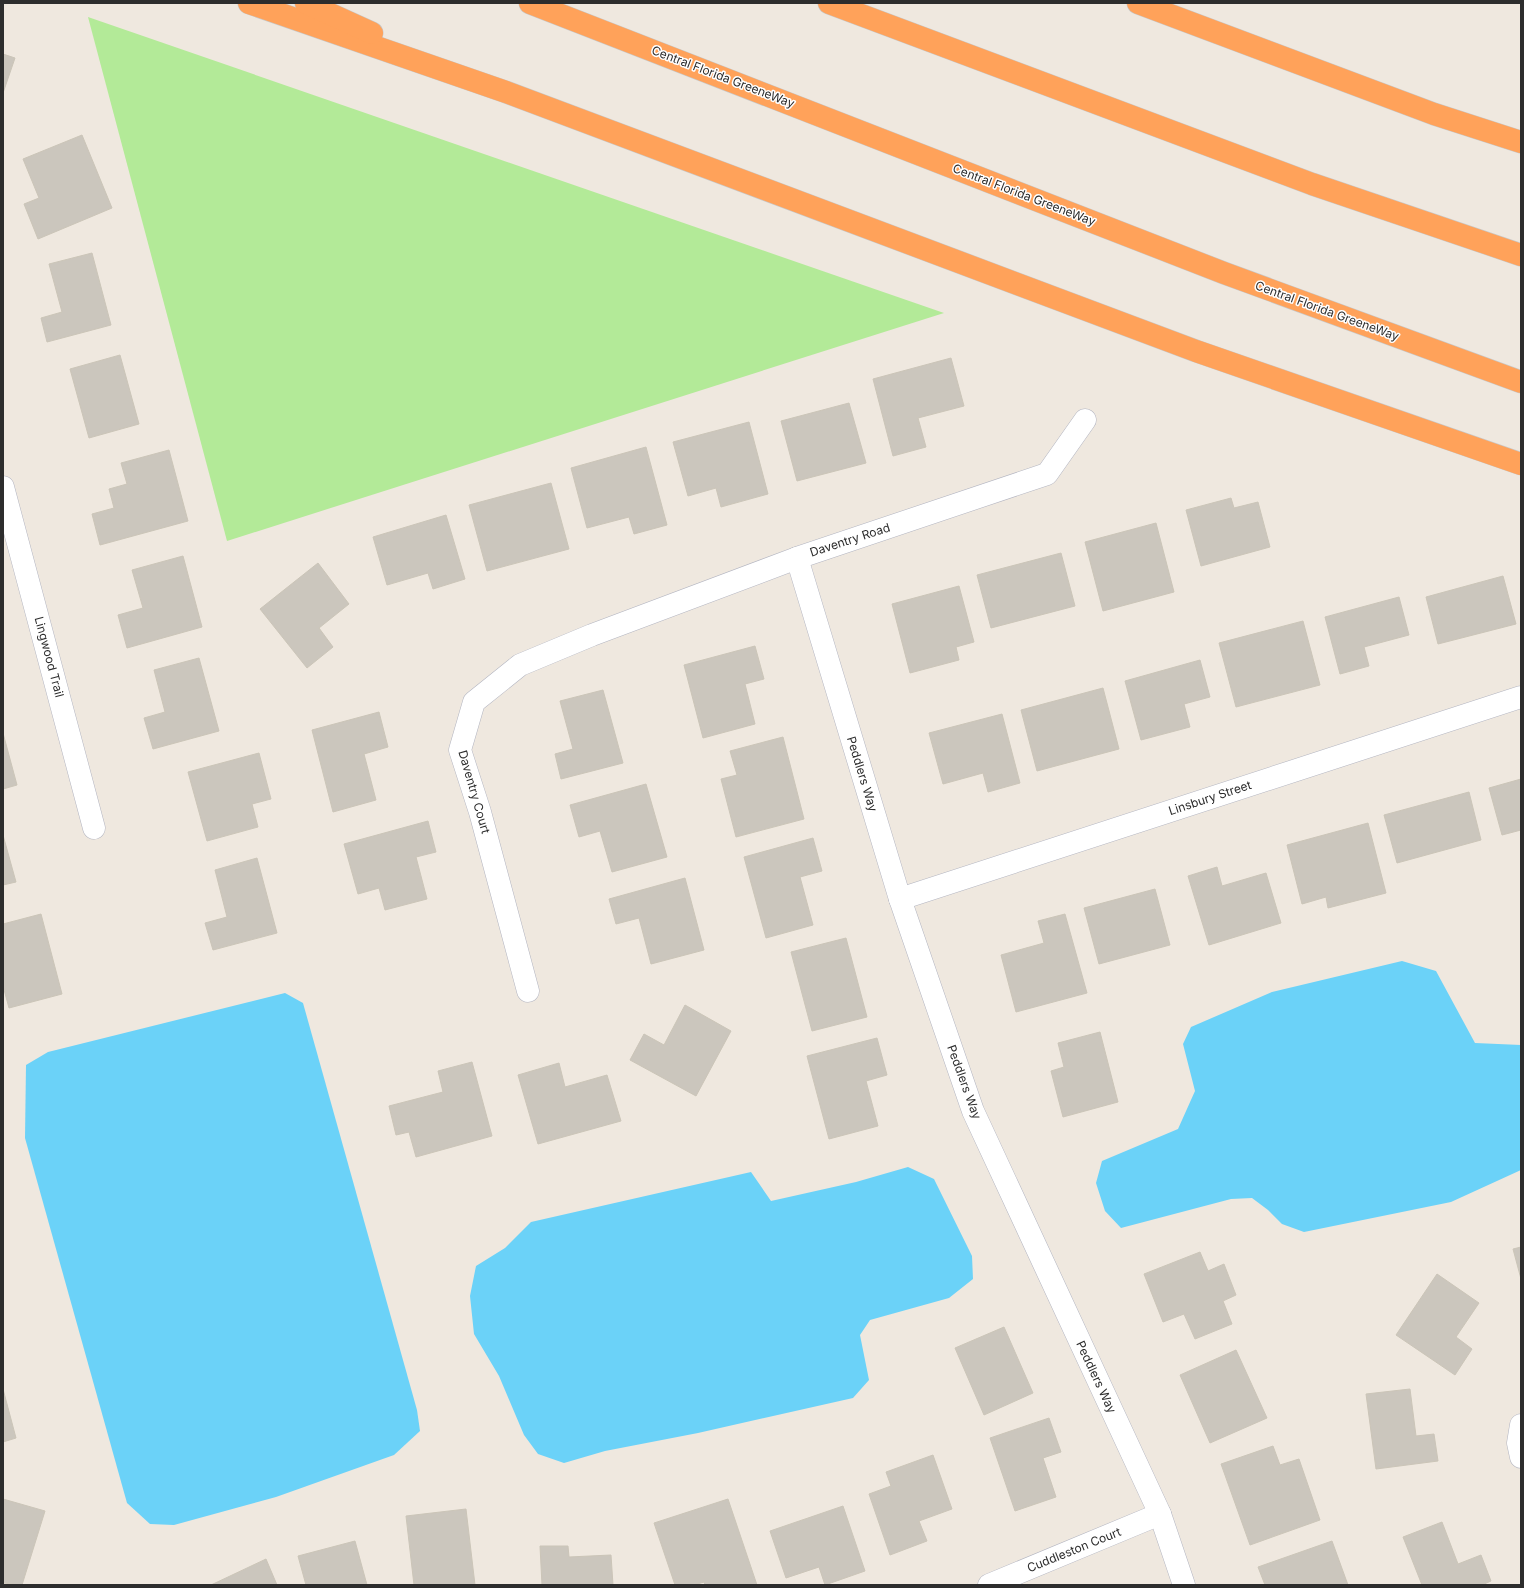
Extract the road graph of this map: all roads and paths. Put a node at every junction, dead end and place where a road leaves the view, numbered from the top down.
1 (249, 3) edge
2 (306, 3) edge
3 (530, 3) edge
4 (829, 3) edge
5 (1138, 3) edge
6 (506, 92) junction
7 (1521, 142) edge
8 (1521, 255) edge
9 (1521, 382) edge
10 (1085, 420) dead end
11 (1521, 464) edge
12 (3, 487) edge
13 (797, 558) junction
14 (592, 635) joint
15 (1521, 696) edge
16 (94, 828) dead end
17 (900, 900) junction
18 (528, 991) dead end
19 (1521, 1425) edge
20 (1521, 1457) edge
21 (1160, 1514) junction
22 (989, 1585) edge
23 (1184, 1585) edge

1 - 6 highway
2 - 6 highway
3 - 9 highway, Central Florida GreeneWay
4 - 8 highway
5 - 7 highway
6 - 11 highway
10 - 13 street, Daventry Road
12 - 16 street, Lingwood Trail
13 - 14 street, Daventry Road
13 - 17 street, Peddlers Way
14 - 18 street, Daventry Court
15 - 17 street, Linsbury Street
17 - 21 street, Peddlers Way
19 - 20 street
21 - 22 street, Cuddleston Court
21 - 23 street, Peddlers Way

